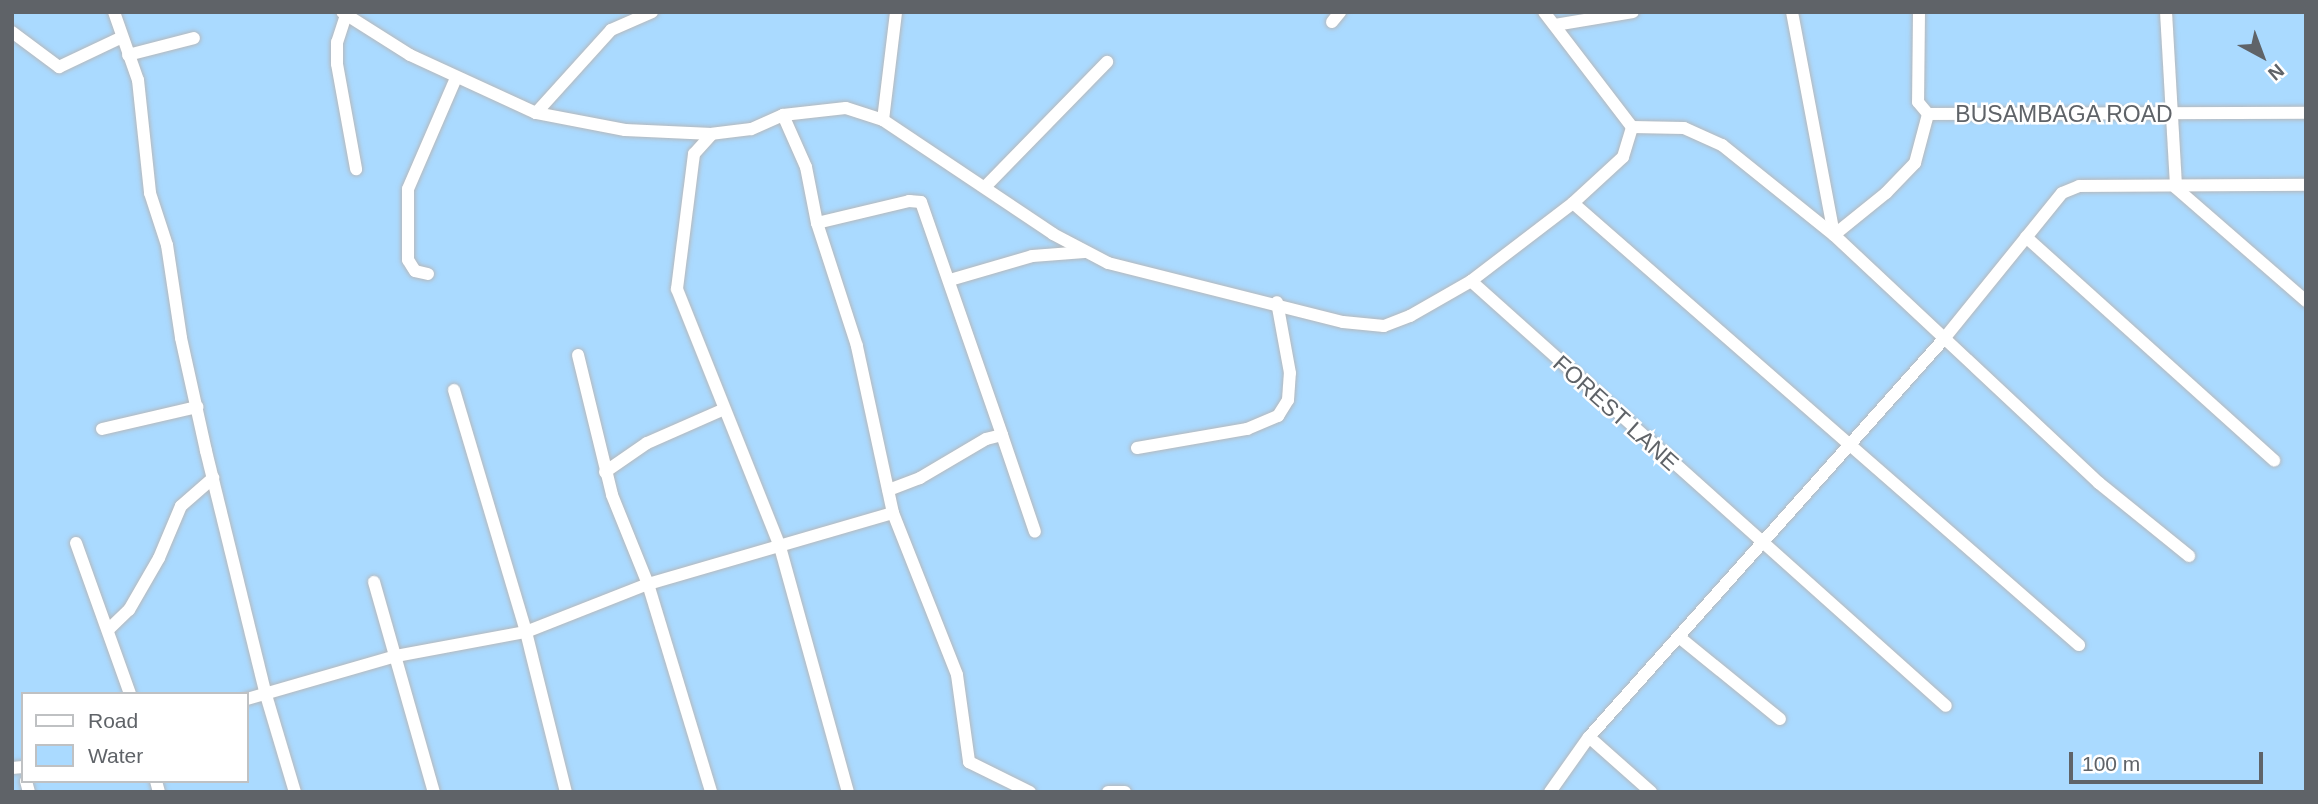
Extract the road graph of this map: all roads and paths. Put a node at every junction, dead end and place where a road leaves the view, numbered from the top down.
1 (114, 12) edge
2 (652, 12) edge
3 (896, 12) edge
4 (1544, 12) edge
5 (1633, 12) edge
6 (1792, 12) edge
7 (1919, 12) edge
8 (2166, 12) edge
9 (344, 14) edge
10 (1555, 25) junction
11 (12, 32) edge
12 (120, 38) junction
13 (194, 38) dead end
14 (128, 55) junction
15 (1107, 62) dead end
16 (456, 78) junction
17 (536, 113) junction
18 (2306, 113) edge
19 (1928, 114) junction
20 (2168, 114) junction
21 (783, 115) junction
22 (883, 121) junction
23 (1632, 127) junction
24 (712, 134) junction
25 (356, 169) dead end
26 (2306, 185) edge
27 (985, 187) junction
28 (2176, 188) junction
29 (1573, 203) junction
30 (817, 223) junction
31 (1834, 235) junction
32 (2026, 237) junction
33 (1085, 252) junction
34 (428, 274) dead end
35 (950, 280) junction
36 (1471, 281) junction
37 (2306, 301) edge
38 (1277, 302) junction
39 (1943, 340) junction
40 (578, 355) dead end
41 (454, 390) dead end
42 (197, 407) junction
43 (722, 410) junction
44 (102, 429) dead end
45 (1002, 435) junction
46 (1850, 446) junction
47 (1137, 448) dead end
48 (2274, 460) dead end
49 (605, 472) junction
50 (213, 478) junction
51 (888, 490) junction
52 (893, 513) junction
53 (1035, 532) dead end
54 (76, 543) dead end
55 (1762, 545) junction
56 (780, 547) junction
57 (2189, 556) dead end
58 (374, 582) dead end
59 (648, 584) junction
60 (109, 629) junction
61 (526, 632) junction
62 (1679, 637) junction
63 (2079, 645) dead end
64 (396, 656) junction
65 (129, 692) edge
66 (266, 695) junction
67 (248, 699) edge
68 (1946, 706) dead end
69 (1780, 719) dead end
70 (1589, 737) junction
71 (295, 792) edge
72 (434, 792) edge
73 (566, 792) edge
74 (711, 792) edge
75 (848, 792) edge
76 (1030, 792) edge
77 (1108, 792) edge
78 (1125, 792) edge
79 (1550, 792) edge
80 (1651, 792) edge

1 - 12 street
2 - 17 street
3 - 22 street
4 - 10 street
5 - 10 street
6 - 31 street
7 - 19 street, BUSAMBAGA ROAD
8 - 20 street
9 - 16 street
9 - 25 street
10 - 23 street
11 - 12 street
12 - 14 street
13 - 14 street
14 - 42 street
15 - 27 street
16 - 17 street
16 - 34 street
17 - 24 street
18 - 20 street, BUSAMBAGA ROAD
19 - 20 street, BUSAMBAGA ROAD
19 - 31 street
20 - 28 street
21 - 22 street
21 - 24 street
21 - 30 street
22 - 27 street
23 - 29 street
23 - 31 street
24 - 43 street
26 - 28 street
27 - 33 street
28 - 32 street
28 - 37 street
29 - 36 street
29 - 46 street
30 - 35 street
30 - 51 street
31 - 39 street
32 - 39 street
32 - 48 street
33 - 35 street
33 - 38 street
35 - 45 street
36 - 38 street
36 - 55 street, FOREST LANE
38 - 47 street
39 - 46 street
39 - 57 street
40 - 49 street
41 - 61 street
42 - 44 street
42 - 50 street
43 - 49 street
43 - 56 street
45 - 51 street
45 - 53 street
46 - 55 street
46 - 63 street
49 - 59 street
50 - 60 street
50 - 66 street
51 - 52 street
52 - 56 street
52 - 76 street
54 - 60 street
55 - 62 street
55 - 68 street, FOREST LANE
56 - 59 street
56 - 75 street
58 - 64 street
59 - 61 street
59 - 74 street
60 - 65 street
61 - 64 street
61 - 73 street
62 - 69 street
62 - 70 street
64 - 66 street
64 - 72 street
66 - 67 street
66 - 71 street
70 - 79 street
70 - 80 street
77 - 78 street

